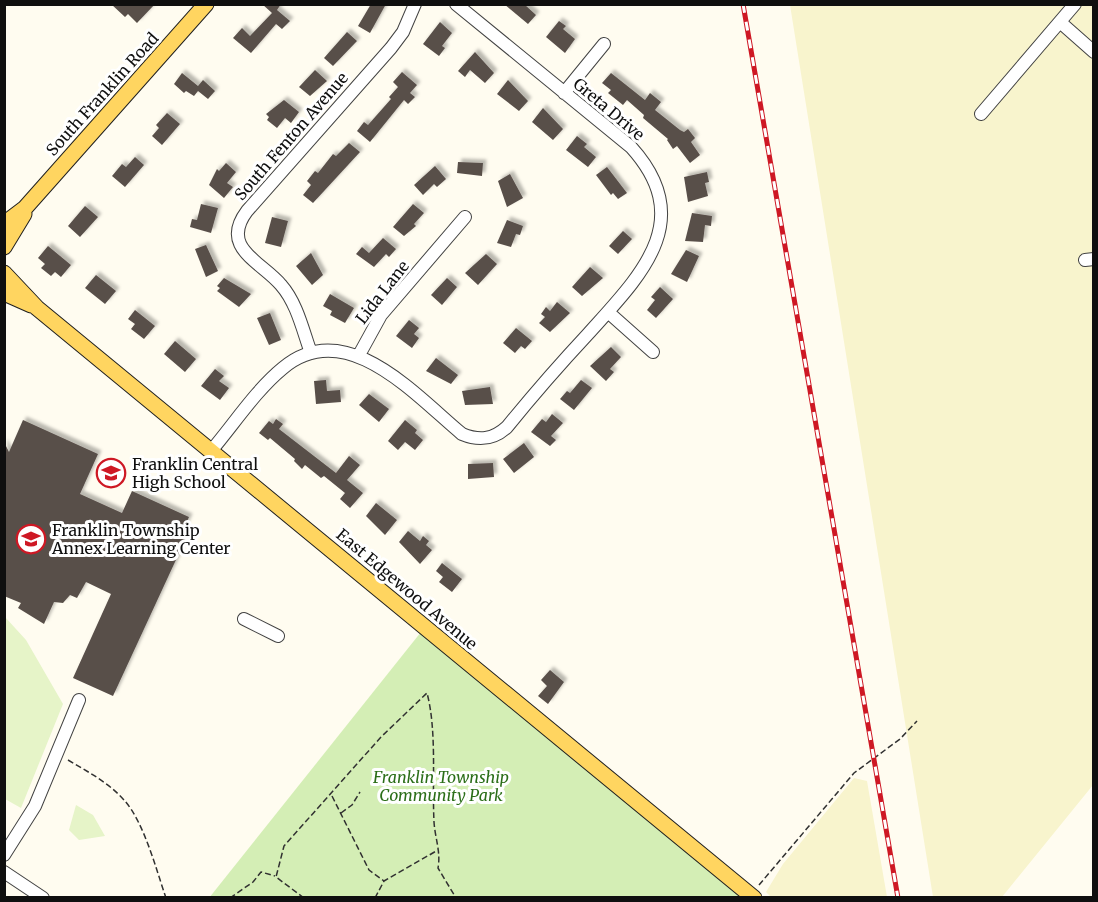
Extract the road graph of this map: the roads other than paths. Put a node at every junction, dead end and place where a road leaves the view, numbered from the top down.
1 (206, 4) edge
2 (416, 4) edge
3 (456, 4) edge
4 (1075, 4) edge
5 (1060, 22) junction
6 (604, 44) dead end
7 (1094, 52) edge
8 (564, 93) junction
9 (981, 114) dead end
10 (25, 208) junction
11 (465, 217) dead end
12 (4, 224) edge
13 (4, 247) edge
14 (4, 273) edge
15 (4, 293) edge
16 (37, 308) junction
17 (608, 312) junction
18 (653, 352) dead end
19 (311, 353) junction
20 (359, 355) junction
21 (212, 451) junction
22 (244, 619) dead end
23 (278, 636) dead end
24 (79, 700) dead end
25 (4, 830) edge
26 (18, 835) junction
27 (4, 855) edge
28 (4, 872) edge
29 (752, 896) edge
30 (43, 897) edge

1 - 10 main road, South Franklin Road
2 - 19 street, South Fenton Avenue
3 - 8 street, Greta Drive
4 - 5 street
5 - 7 street
5 - 9 street
6 - 8 street
8 - 17 street, Greta Drive
10 - 12 main road, South Franklin Road
10 - 13 main road, South Franklin Road
11 - 20 street, Lida Lane
14 - 16 main road
15 - 16 main road
16 - 21 main road, East Edgewood Avenue
17 - 18 street
17 - 20 street, Greta Drive
19 - 20 street
19 - 21 street
21 - 29 main road, East Edgewood Avenue
22 - 23 street
24 - 26 street
25 - 26 street
26 - 27 street
28 - 30 street

